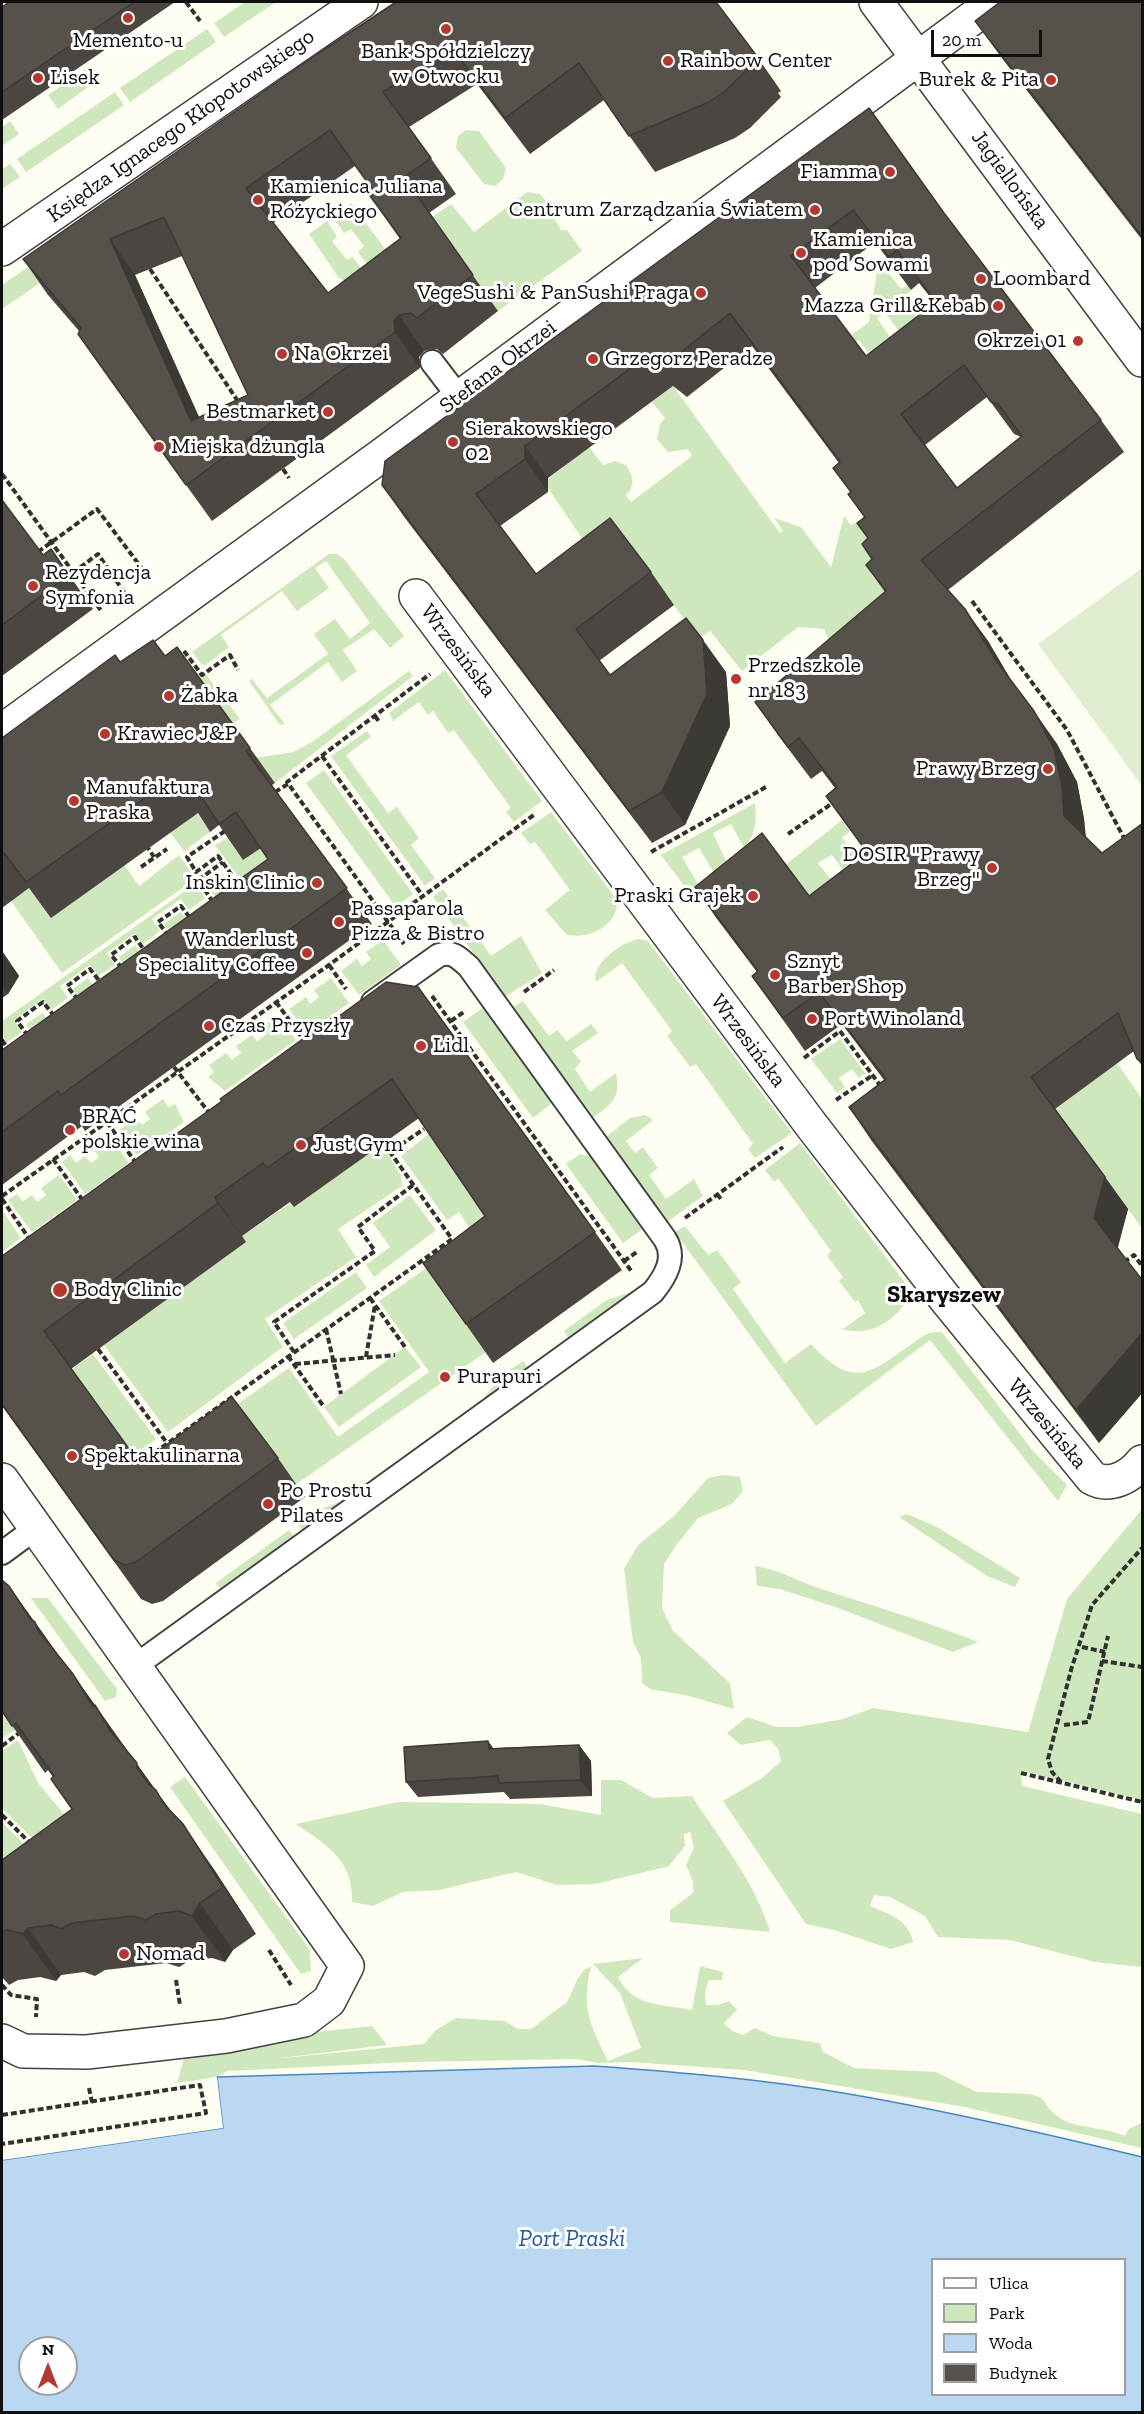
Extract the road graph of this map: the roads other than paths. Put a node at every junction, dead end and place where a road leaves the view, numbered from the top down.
1 (361, 2) edge
2 (876, 2) edge
3 (994, 2) edge
4 (920, 58) junction
5 (2, 249) edge
6 (1143, 360) edge
7 (432, 362) dead end
8 (458, 396) junction
9 (416, 596) dead end
10 (2, 731) edge
11 (352, 1016) edge
12 (1143, 1462) edge
13 (2, 1480) edge
14 (36, 1528) junction
15 (2, 1553) edge
16 (135, 1666) junction
17 (2, 2041) edge

1 - 5 street, Księdza Ignacego Kłopotowskiego
2 - 4 street, Jagiellońska
3 - 4 street, Stefana Okrzei
4 - 6 street, Jagiellońska
4 - 8 street, Stefana Okrzei
7 - 8 lane
8 - 10 street, Stefana Okrzei
9 - 12 street, Wrzesińska
11 - 16 lane
13 - 14 street
14 - 15 lane
14 - 16 street
16 - 17 street

